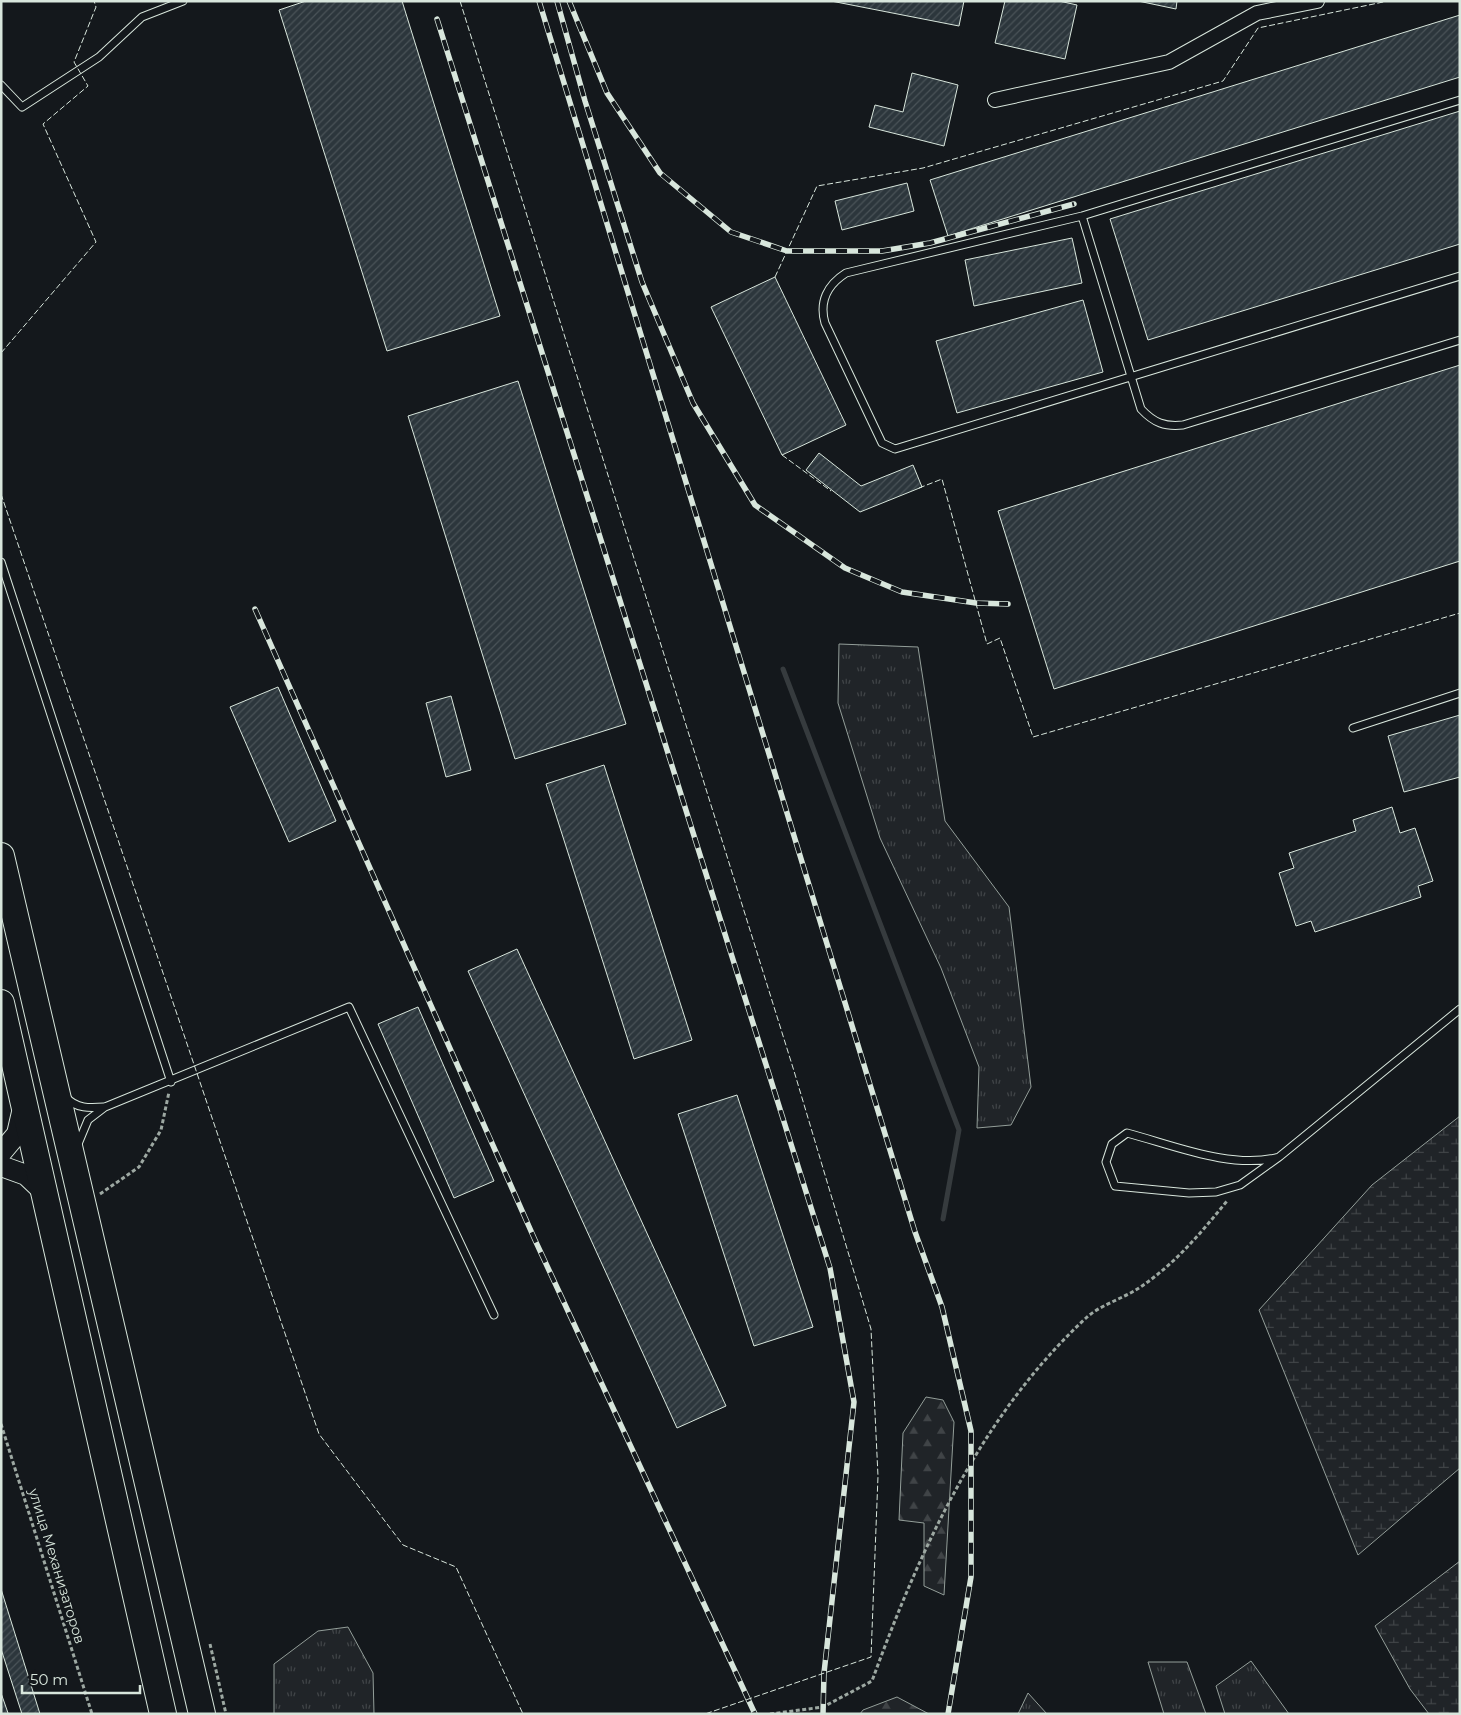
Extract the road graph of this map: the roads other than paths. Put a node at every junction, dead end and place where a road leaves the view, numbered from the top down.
1 (183, 1) edge
2 (1317, 1) edge
3 (1, 85) edge
4 (995, 100) dead end
5 (1460, 100) edge
6 (1082, 216) junction
7 (1460, 276) edge
8 (1460, 340) edge
9 (1132, 377) junction
10 (1, 562) edge
11 (1460, 693) edge
12 (1353, 728) dead end
13 (1, 856) edge
14 (1, 1003) edge
15 (1460, 1009) edge
16 (171, 1082) junction
17 (55, 1084) junction
18 (24, 1101) junction
19 (105, 1108) junction
20 (1, 1153) edge
21 (1279, 1157) junction
22 (74, 1164) junction
23 (1, 1166) edge
24 (45, 1193) junction
25 (494, 1314) dead end
26 (163, 1714) edge
27 (202, 1714) edge

1 - 3 lane
2 - 4 street
5 - 6 lane
6 - 9 lane
6 - 9 lane
7 - 9 lane
8 - 9 lane
10 - 16 lane
11 - 12 lane
13 - 17 highway
14 - 18 highway
15 - 21 lane
16 - 19 lane
16 - 25 lane
17 - 19 lane
17 - 22 highway
18 - 20 street
18 - 24 highway
19 - 22 lane
21 - 21 lane
22 - 27 highway
23 - 24 street
24 - 26 highway

